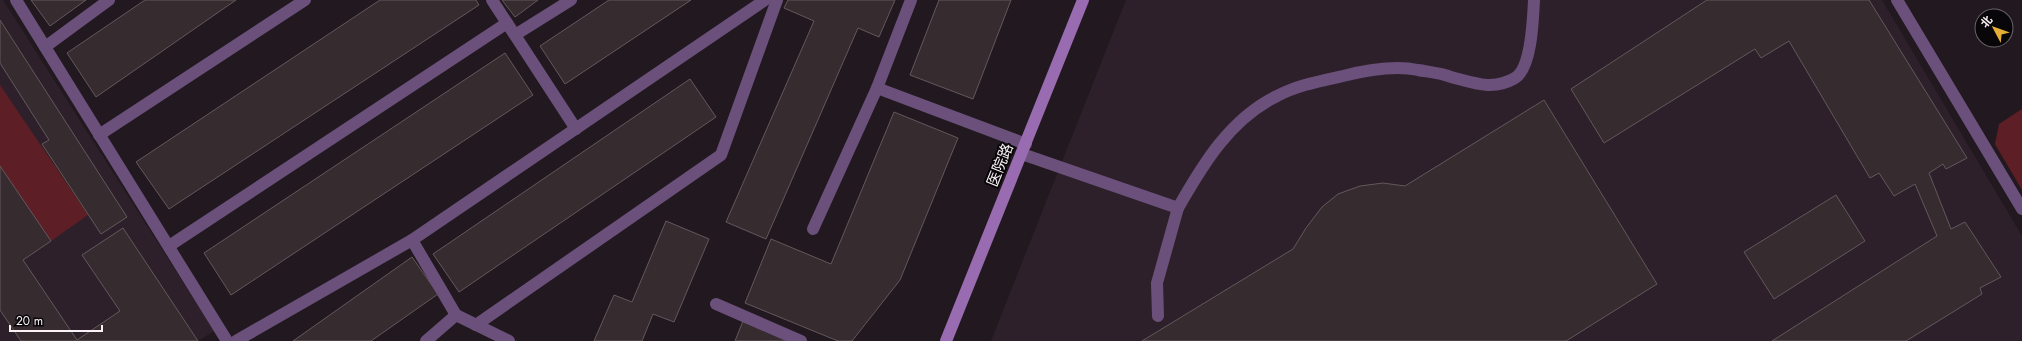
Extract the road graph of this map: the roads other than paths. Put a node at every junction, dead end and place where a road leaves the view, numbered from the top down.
1 (16, 0) edge
2 (109, 0) edge
3 (306, 0) edge
4 (492, 0) edge
5 (571, 0) edge
6 (765, 0) edge
7 (777, 0) edge
8 (911, 0) edge
9 (1083, 0) edge
10 (1534, 0) edge
11 (1897, 0) edge
12 (507, 23) junction
13 (515, 35) junction
14 (45, 47) junction
15 (877, 88) junction
16 (576, 129) junction
17 (100, 135) junction
18 (1024, 149) junction
19 (1178, 208) junction
20 (2022, 210) edge
21 (813, 229) dead end
22 (412, 240) junction
23 (169, 246) junction
24 (716, 304) dead end
25 (456, 315) junction
26 (1158, 316) dead end
27 (476, 325) junction
28 (227, 341) edge
29 (236, 341) edge
30 (426, 341) edge
31 (509, 341) edge
32 (802, 341) edge
33 (946, 341) edge

1 - 14 street
2 - 14 street
3 - 17 street
4 - 12 street
5 - 13 street
6 - 16 street
7 - 27 street
8 - 15 street
9 - 18 street, 医院路
10 - 19 street
11 - 20 street
12 - 13 street
12 - 23 street
13 - 16 street
14 - 17 street
15 - 18 street
15 - 21 street
16 - 22 street
17 - 23 street
18 - 19 street
18 - 33 street, 医院路
19 - 26 street
22 - 25 street
22 - 29 street
23 - 28 street
24 - 32 street
25 - 27 street
25 - 30 street
27 - 31 street

